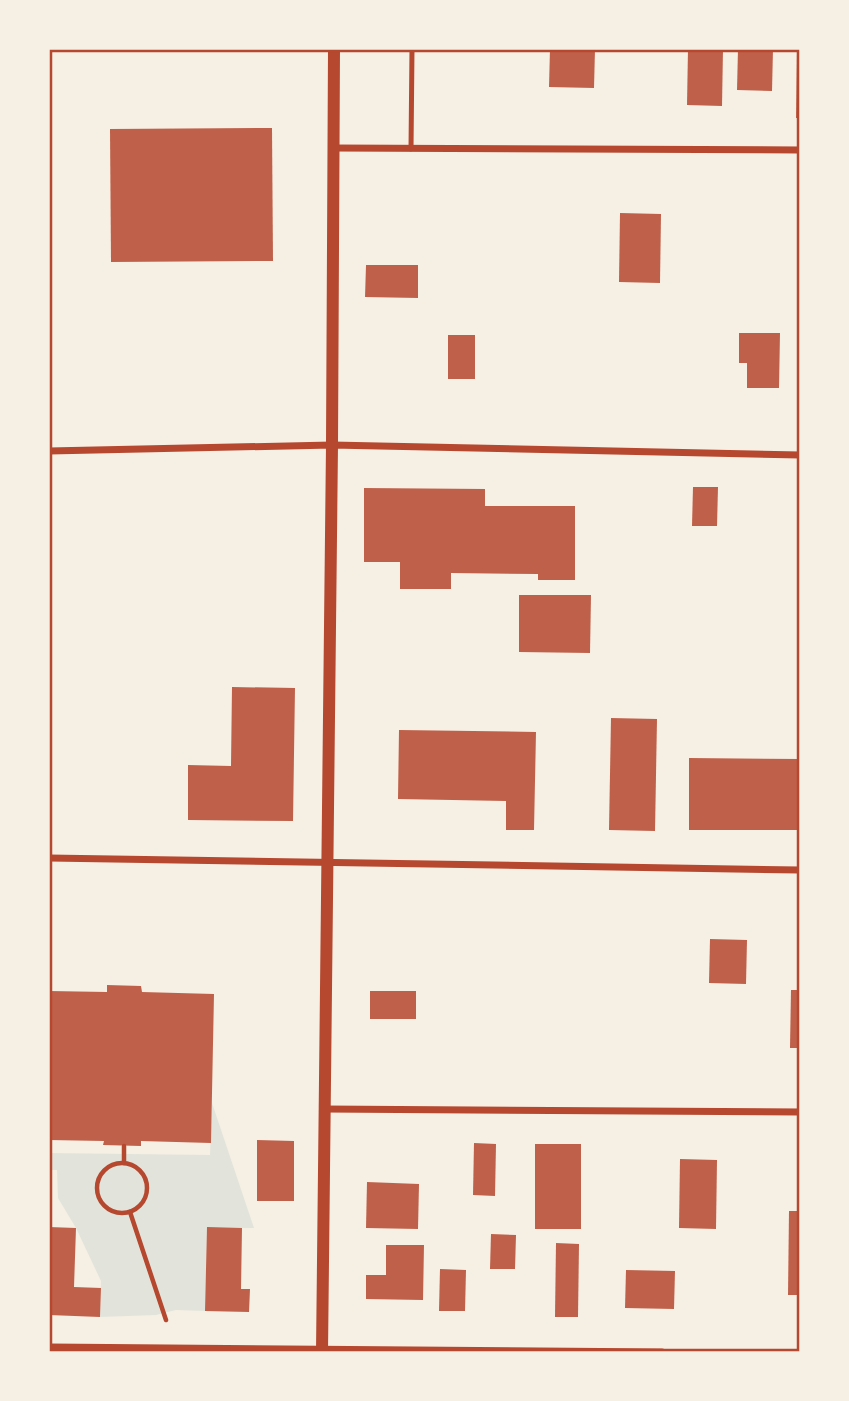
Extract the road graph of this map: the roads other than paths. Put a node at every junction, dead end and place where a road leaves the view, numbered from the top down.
1 (334, 49) edge
2 (412, 49) edge
3 (333, 148) junction
4 (411, 149) junction
5 (800, 150) edge
6 (332, 445) junction
7 (49, 451) edge
8 (800, 455) edge
9 (49, 858) edge
10 (327, 861) junction
11 (800, 870) edge
12 (323, 1109) junction
13 (800, 1112) edge
14 (49, 1347) edge
15 (322, 1351) edge
16 (662, 1352) edge

1 - 3 street
2 - 4 lane
3 - 4 street
3 - 6 street
4 - 5 street
6 - 7 street
6 - 8 street
6 - 10 street
9 - 10 street
10 - 11 street
10 - 12 street
12 - 13 street
12 - 15 street
14 - 15 street
15 - 16 street

